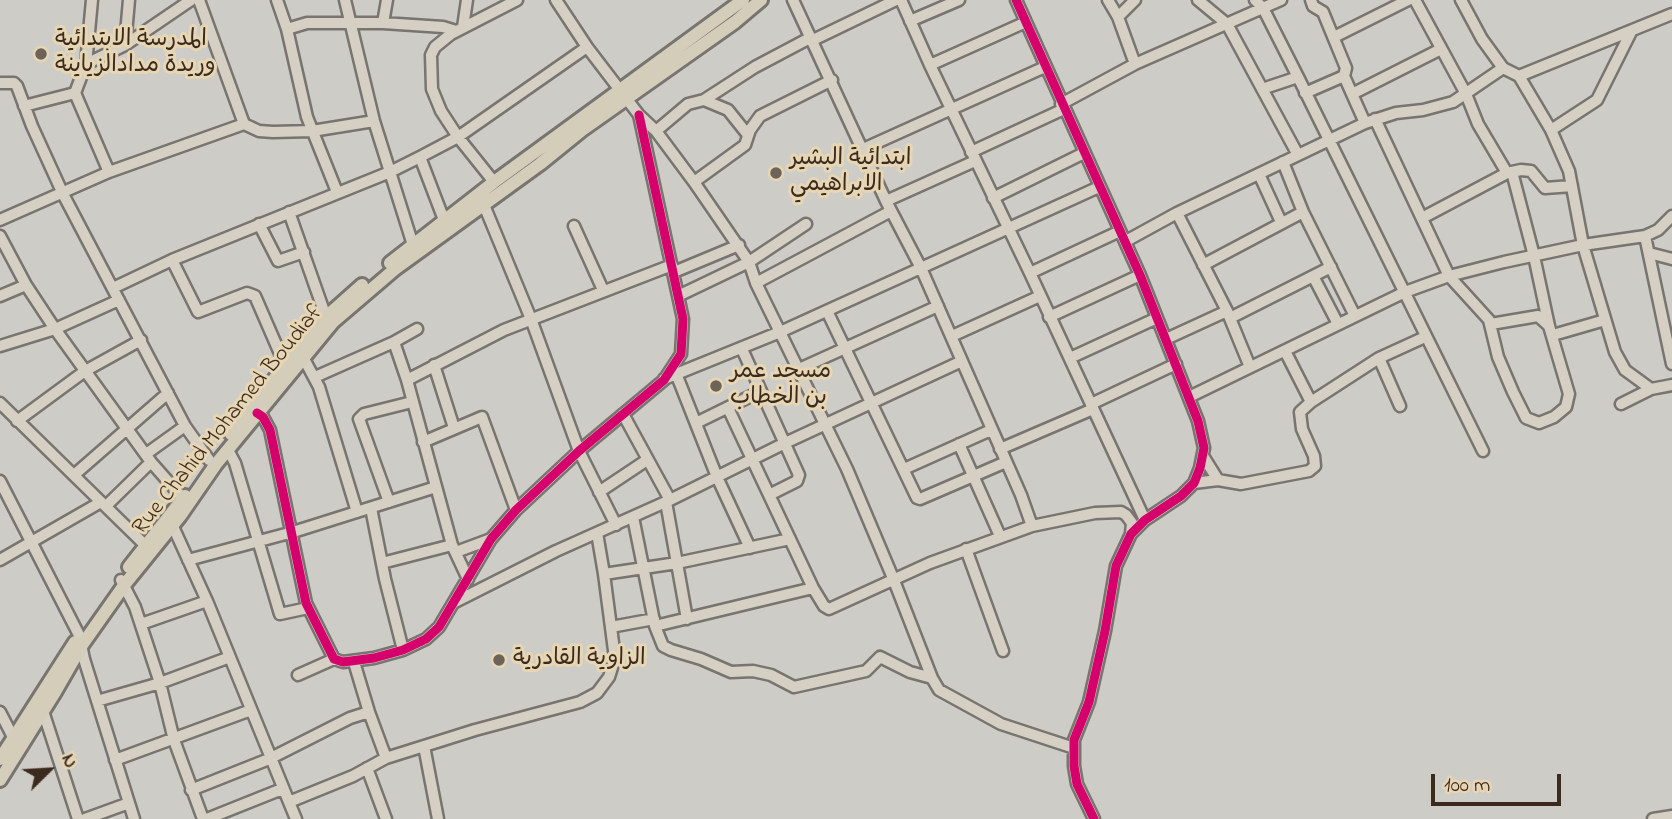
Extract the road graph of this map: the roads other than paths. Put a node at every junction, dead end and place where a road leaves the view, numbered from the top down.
1 (92, 0) edge
2 (129, 0) edge
3 (191, 0) edge
4 (199, 0) edge
5 (277, 0) edge
6 (345, 0) edge
7 (387, 0) edge
8 (467, 0) edge
9 (517, 0) edge
10 (556, 0) edge
11 (743, 0) edge
12 (761, 0) edge
13 (793, 0) edge
14 (896, 0) edge
15 (901, 0) edge
16 (959, 0) edge
17 (1016, 0) edge
18 (1108, 0) edge
19 (1135, 0) edge
20 (1198, 0) edge
21 (1281, 0) edge
22 (1311, 0) edge
23 (1408, 0) edge
24 (1415, 0) edge
25 (1461, 0) edge
26 (1259, 4) edge
27 (1672, 14) edge
28 (1118, 17) junction
29 (910, 21) junction
30 (351, 22) junction
31 (1026, 22) junction
32 (383, 23) junction
33 (1227, 24) junction
34 (287, 29) junction
35 (459, 29) junction
36 (1632, 30) junction
37 (707, 35) junction
38 (1335, 37) junction
39 (813, 40) junction
40 (125, 45) junction
41 (587, 47) junction
42 (1441, 49) junction
43 (86, 64) junction
44 (1135, 64) junction
45 (930, 65) junction
46 (1045, 67) junction
47 (1503, 68) junction
48 (1344, 76) junction
49 (1519, 76) junction
50 (1298, 77) junction
51 (832, 80) junction
52 (0, 83) edge
53 (1262, 89) junction
54 (75, 93) junction
55 (1305, 93) junction
56 (624, 94) junction
57 (1352, 94) junction
58 (1466, 94) junction
59 (704, 100) junction
60 (24, 106) junction
61 (1063, 107) junction
62 (952, 109) junction
63 (639, 115) junction
64 (374, 121) junction
65 (1370, 121) junction
66 (244, 124) junction
67 (1551, 130) junction
68 (312, 131) junction
69 (656, 131) junction
70 (748, 135) junction
71 (458, 137) junction
72 (1329, 139) junction
73 (863, 149) junction
74 (1084, 153) junction
75 (1298, 155) junction
76 (420, 157) junction
77 (973, 157) junction
78 (1283, 162) junction
79 (390, 172) junction
80 (109, 173) junction
81 (1510, 173) junction
82 (1259, 174) junction
83 (694, 181) junction
84 (494, 183) junction
85 (1572, 186) junction
86 (1099, 187) junction
87 (337, 192) junction
88 (63, 194) junction
89 (993, 198) junction
90 (484, 205) junction
91 (889, 206) junction
92 (289, 212) junction
93 (1303, 212) junction
94 (1177, 213) junction
95 (1672, 216) edge
96 (1422, 218) junction
97 (0, 220) edge
98 (444, 220) junction
99 (1281, 222) junction
100 (259, 224) junction
101 (806, 224) dead end
102 (574, 226) dead end
103 (1008, 230) junction
104 (1120, 231) junction
105 (0, 236) edge
106 (1645, 236) junction
107 (1126, 241) junction
108 (413, 245) junction
109 (739, 245) junction
110 (1583, 246) junction
111 (304, 252) junction
112 (1649, 253) junction
113 (1534, 256) junction
114 (1672, 259) edge
115 (172, 260) junction
116 (749, 262) junction
117 (1203, 265) junction
118 (1331, 267) junction
119 (921, 268) junction
120 (673, 269) junction
121 (1030, 273) junction
122 (1140, 275) junction
123 (1313, 276) junction
124 (1449, 276) junction
125 (755, 282) junction
126 (26, 285) junction
127 (113, 288) junction
128 (603, 290) junction
129 (1405, 292) junction
130 (0, 296) edge
131 (678, 296) junction
132 (1040, 296) junction
133 (119, 300) junction
134 (938, 306) junction
135 (827, 311) junction
136 (1229, 314) junction
137 (1355, 316) junction
138 (326, 317) junction
139 (1049, 317) junction
140 (1157, 318) junction
141 (531, 319) junction
142 (1605, 320) junction
143 (1338, 324) junction
144 (1491, 324) junction
145 (55, 329) junction
146 (417, 329) dead end
147 (1551, 330) junction
148 (780, 332) junction
149 (952, 336) junction
150 (1425, 337) junction
151 (1166, 339) junction
152 (141, 340) junction
153 (394, 342) junction
154 (0, 346) edge
155 (846, 347) junction
156 (742, 349) junction
157 (1285, 351) junction
158 (303, 357) junction
159 (1070, 358) junction
160 (1379, 358) junction
161 (962, 360) junction
162 (1176, 364) junction
163 (1672, 364) edge
164 (285, 365) junction
165 (434, 365) junction
166 (1251, 367) junction
167 (799, 369) junction
168 (85, 372) junction
169 (315, 376) junction
170 (677, 376) junction
171 (407, 380) junction
172 (664, 380) junction
173 (1672, 385) edge
174 (1651, 389) junction
175 (761, 391) junction
176 (168, 393) junction
177 (1189, 397) junction
178 (412, 402) junction
179 (872, 402) junction
180 (1311, 402) junction
181 (0, 403) edge
182 (1620, 404) dead end
183 (1400, 405) dead end
184 (1092, 407) junction
185 (728, 408) junction
186 (257, 413) junction
187 (623, 414) junction
188 (17, 421) junction
189 (696, 423) junction
190 (825, 424) junction
191 (185, 426) junction
192 (128, 428) junction
193 (454, 428) junction
194 (991, 430) junction
195 (423, 442) junction
196 (785, 443) junction
197 (960, 444) junction
198 (1000, 449) junction
199 (228, 450) junction
200 (1483, 451) dead end
201 (579, 452) junction
202 (1203, 456) junction
203 (148, 458) junction
204 (752, 459) junction
205 (209, 460) junction
206 (648, 460) junction
207 (1006, 461) junction
208 (904, 469) junction
209 (74, 475) junction
210 (974, 475) junction
211 (717, 477) junction
212 (1218, 480) junction
213 (0, 481) edge
214 (1194, 483) junction
215 (436, 487) junction
216 (599, 492) junction
217 (769, 495) junction
218 (668, 501) junction
219 (185, 502) junction
220 (389, 502) junction
221 (103, 504) junction
222 (371, 508) junction
223 (516, 510) junction
224 (357, 512) junction
225 (634, 517) junction
226 (1145, 520) junction
227 (171, 521) junction
228 (616, 525) junction
229 (1032, 526) junction
230 (293, 532) junction
231 (597, 533) junction
232 (1131, 534) junction
233 (1000, 536) junction
234 (491, 540) junction
235 (790, 540) junction
236 (259, 541) junction
237 (31, 544) junction
238 (145, 545) junction
239 (750, 548) junction
240 (454, 549) junction
241 (966, 549) junction
242 (188, 560) junction
243 (0, 561) edge
244 (677, 562) junction
245 (382, 563) junction
246 (645, 567) junction
247 (604, 574) junction
248 (468, 579) junction
249 (893, 579) junction
250 (123, 582) junction
251 (813, 588) junction
252 (206, 601) junction
253 (455, 602) junction
254 (308, 608) junction
255 (687, 619) junction
256 (654, 622) junction
257 (141, 624) junction
258 (611, 627) junction
259 (80, 640) junction
260 (403, 650) junction
261 (1003, 651) dead end
262 (230, 657) junction
263 (334, 659) junction
264 (354, 662) junction
265 (298, 675) dead end
266 (932, 678) junction
267 (160, 683) junction
268 (97, 701) junction
269 (251, 710) junction
270 (43, 711) junction
271 (0, 712) edge
272 (369, 712) junction
273 (14, 739) junction
274 (174, 740) junction
275 (424, 746) junction
276 (1074, 748) junction
277 (386, 758) junction
278 (0, 759) edge
279 (269, 759) junction
280 (115, 760) junction
281 (367, 768) junction
282 (1, 778) edge
283 (282, 789) junction
284 (191, 790) junction
285 (289, 802) junction
286 (129, 803) junction
287 (1672, 816) edge
288 (78, 819) edge
289 (85, 819) edge
290 (134, 819) edge
291 (205, 819) edge
292 (296, 819) edge
293 (386, 819) edge
294 (438, 819) edge
295 (1094, 819) edge
296 (1653, 819) edge

1 - 43 street
2 - 40 street
3 - 40 street
4 - 66 street
5 - 34 street
6 - 30 street
7 - 32 street
8 - 35 street
9 - 35 street
10 - 41 street
11 - 37 main road, Rue Chahid Mohamed Boudiaf
12 - 37 main road, Rue Chahid Mohamed Boudiaf
13 - 39 street
14 - 39 street
15 - 29 street
16 - 29 street
17 - 31 street
18 - 28 street
19 - 28 street
20 - 33 street
21 - 26 street
22 - 38 street
23 - 38 street
24 - 42 street
25 - 47 street
26 - 33 street
26 - 50 street
27 - 36 street
28 - 44 street
29 - 45 street
30 - 32 street
30 - 34 street
30 - 64 street
31 - 45 street
31 - 46 street
32 - 35 street
33 - 44 street
33 - 53 street
34 - 68 street
35 - 71 street
36 - 49 street
36 - 67 street
37 - 56 main road, Rue Chahid Mohamed Boudiaf
38 - 48 street
39 - 51 street
39 - 59 street
40 - 43 street
41 - 56 street
41 - 71 street
42 - 57 street
42 - 58 street
43 - 54 street
44 - 61 street
45 - 62 street
46 - 61 street
46 - 62 street
47 - 49 street
47 - 58 street
48 - 55 street
48 - 57 street
49 - 67 street
50 - 53 street
50 - 55 street
51 - 70 street
51 - 73 street
52 - 60 street
53 - 75 street
54 - 60 street
54 - 80 street
55 - 72 street
56 - 63 street
56 - 84 main road, Rue Chahid Mohamed Boudiaf
56 - 90 main road, Rue Chahid Mohamed Boudiaf
57 - 65 street
58 - 65 street
58 - 81 street
59 - 69 street
59 - 70 street
60 - 88 street
61 - 74 street
61 - 77 street
62 - 73 street
62 - 77 street
63 - 69 street
63 - 120 street
64 - 68 street
64 - 79 street
65 - 72 street
65 - 96 street
66 - 68 street
66 - 80 street
67 - 85 street
68 - 87 street
69 - 83 street
70 - 83 street
71 - 76 street
71 - 84 street
72 - 75 street
72 - 129 street
73 - 91 street
74 - 86 street
74 - 89 street
75 - 78 street
76 - 79 street
76 - 98 street
77 - 89 street
77 - 91 street
78 - 82 street
78 - 93 street
79 - 87 street
79 - 108 street
80 - 88 street
81 - 85 street
81 - 96 street
81 - 113 street
82 - 94 street
82 - 99 street
83 - 109 street
84 - 98 main road, Rue Chahid Mohamed Boudiaf
85 - 110 street
86 - 103 street
86 - 104 street
87 - 92 street
88 - 97 street
88 - 127 street
89 - 103 street
90 - 141 street
90 - 158 main road, Rue Chahid Mohamed Boudiaf
91 - 119 street
91 - 125 street
92 - 100 street
92 - 111 street
93 - 99 street
93 - 118 street
94 - 107 street
94 - 117 street
95 - 106 street
96 - 124 street
98 - 108 main road, Rue Chahid Mohamed Boudiaf
99 - 117 street
100 - 111 street
100 - 115 street
101 - 116 street
102 - 128 street
103 - 119 street
103 - 121 street
104 - 107 street
104 - 121 street
105 - 126 street
106 - 110 street
106 - 112 street
107 - 122 street
108 - 138 main road, Rue Chahid Mohamed Boudiaf
109 - 116 street
109 - 120 street
110 - 113 street
110 - 142 street
111 - 138 street
112 - 114 street
112 - 163 street
113 - 124 street
113 - 147 street
115 - 127 street
115 - 164 street
116 - 125 street
116 - 131 street
117 - 136 street
118 - 123 street
118 - 137 street
119 - 134 street
119 - 135 street
120 - 128 street
120 - 131 street
121 - 132 street
122 - 139 street
122 - 140 street
123 - 136 street
123 - 143 street
124 - 129 street
124 - 144 street
125 - 148 street
126 - 130 street
126 - 145 street
127 - 133 street
128 - 141 street
129 - 137 street
129 - 150 street
131 - 172 street
132 - 139 street
132 - 149 street
133 - 145 street
133 - 152 street
134 - 149 street
134 - 155 street
135 - 148 street
135 - 155 street
136 - 151 street
136 - 166 street
137 - 143 street
138 - 164 main road, Rue Chahid Mohamed Boudiaf
139 - 159 street
140 - 151 street
140 - 159 street
141 - 165 street
141 - 201 street
142 - 147 street
142 - 174 street
143 - 157 street
144 - 147 street
144 - 147 street
145 - 154 street
145 - 168 street
146 - 153 street
148 - 156 street
148 - 167 street
149 - 161 street
150 - 160 street
150 - 200 street
151 - 162 street
152 - 168 street
152 - 176 street
153 - 169 street
153 - 171 street
155 - 167 street
155 - 179 street
156 - 170 street
156 - 175 street
157 - 166 street
157 - 180 street
158 - 169 street
158 - 186 main road, Rue Chahid Mohamed Boudiaf
159 - 184 street
160 - 180 street
160 - 183 street
161 - 179 street
161 - 194 street
162 - 177 street
162 - 184 street
164 - 205 main road, Rue Chahid Mohamed Boudiaf
165 - 171 street
165 - 193 street
166 - 177 street
167 - 190 street
168 - 188 street
168 - 192 street
169 - 224 street
170 - 172 street
170 - 189 street
171 - 178 street
172 - 187 street
173 - 174 street
174 - 182 street
175 - 185 street
175 - 196 street
176 - 191 street
176 - 192 street
177 - 202 street
178 - 195 street
178 - 220 street
179 - 190 street
179 - 208 street
180 - 212 street
181 - 188 street
184 - 198 street
184 - 226 street
185 - 189 street
185 - 204 street
186 - 199 main road, Rue Chahid Mohamed Boudiaf
186 - 230 street
187 - 201 street
187 - 206 street
188 - 209 street
189 - 211 street
190 - 196 street
190 - 249 street
191 - 203 street
191 - 205 street
192 - 203 street
192 - 209 street
193 - 195 street
193 - 223 street
194 - 197 street
194 - 198 street
195 - 215 street
196 - 204 street
196 - 217 street
197 - 208 street
197 - 210 street
198 - 207 street
199 - 219 main road, Rue Chahid Mohamed Boudiaf
199 - 236 street
201 - 216 street
201 - 223 street
202 - 212 street
202 - 214 street
203 - 219 street
203 - 221 street
204 - 211 street
204 - 217 street
205 - 219 main road, Rue Chahid Mohamed Boudiaf
206 - 216 street
206 - 218 street
207 - 210 street
207 - 229 street
208 - 210 street
209 - 221 street
210 - 233 street
211 - 218 street
211 - 239 street
212 - 214 street
213 - 237 street
214 - 226 street
215 - 220 street
215 - 240 street
216 - 228 street
217 - 235 street
218 - 225 street
218 - 244 street
219 - 227 main road, Rue Chahid Mohamed Boudiaf
220 - 222 street
221 - 237 street
221 - 238 street
222 - 224 street
222 - 245 street
223 - 234 street
224 - 230 street
225 - 228 street
225 - 246 street
226 - 232 street
227 - 238 main road, Rue Chahid Mohamed Boudiaf
227 - 242 street
227 - 250 main road, Rue Chahid Mohamed Boudiaf
228 - 231 street
229 - 232 street
229 - 233 street
230 - 236 street
230 - 254 street
231 - 247 street
231 - 253 street
232 - 276 street
233 - 241 street
234 - 240 street
234 - 248 street
235 - 239 street
235 - 251 street
236 - 242 street
236 - 254 street
237 - 243 street
237 - 259 street
238 - 250 main road, Rue Chahid Mohamed Boudiaf
239 - 244 street
240 - 245 street
240 - 248 street
241 - 249 street
241 - 261 street
242 - 252 street
244 - 246 street
244 - 255 street
245 - 260 street
246 - 247 street
246 - 256 street
247 - 258 street
248 - 253 street
249 - 251 street
249 - 266 street
250 - 257 street
250 - 259 main road, Rue Chahid Mohamed Boudiaf
251 - 255 street
252 - 257 street
252 - 262 street
253 - 260 street
254 - 263 street
255 - 256 street
256 - 258 street
256 - 266 street
257 - 267 street
258 - 275 street
259 - 268 street
259 - 270 main road, Rue Chahid Mohamed Boudiaf
259 - 273 main road, Rue Chahid Mohamed Boudiaf
260 - 264 street
262 - 267 street
262 - 269 street
263 - 264 street
263 - 265 street
264 - 272 street
266 - 276 street
267 - 268 street
267 - 274 street
268 - 280 street
269 - 274 street
269 - 279 street
270 - 282 main road, Rue Chahid Mohamed Boudiaf
270 - 288 street
271 - 273 street
272 - 277 street
272 - 279 street
273 - 278 main road, Rue Chahid Mohamed Boudiaf
274 - 280 street
274 - 284 street
275 - 277 street
275 - 294 street
276 - 295 street
277 - 281 street
279 - 283 street
279 - 284 street
280 - 286 street
281 - 285 street
281 - 293 street
283 - 285 street
283 - 291 street
284 - 291 street
285 - 292 street
286 - 289 street
286 - 290 street
287 - 296 street

